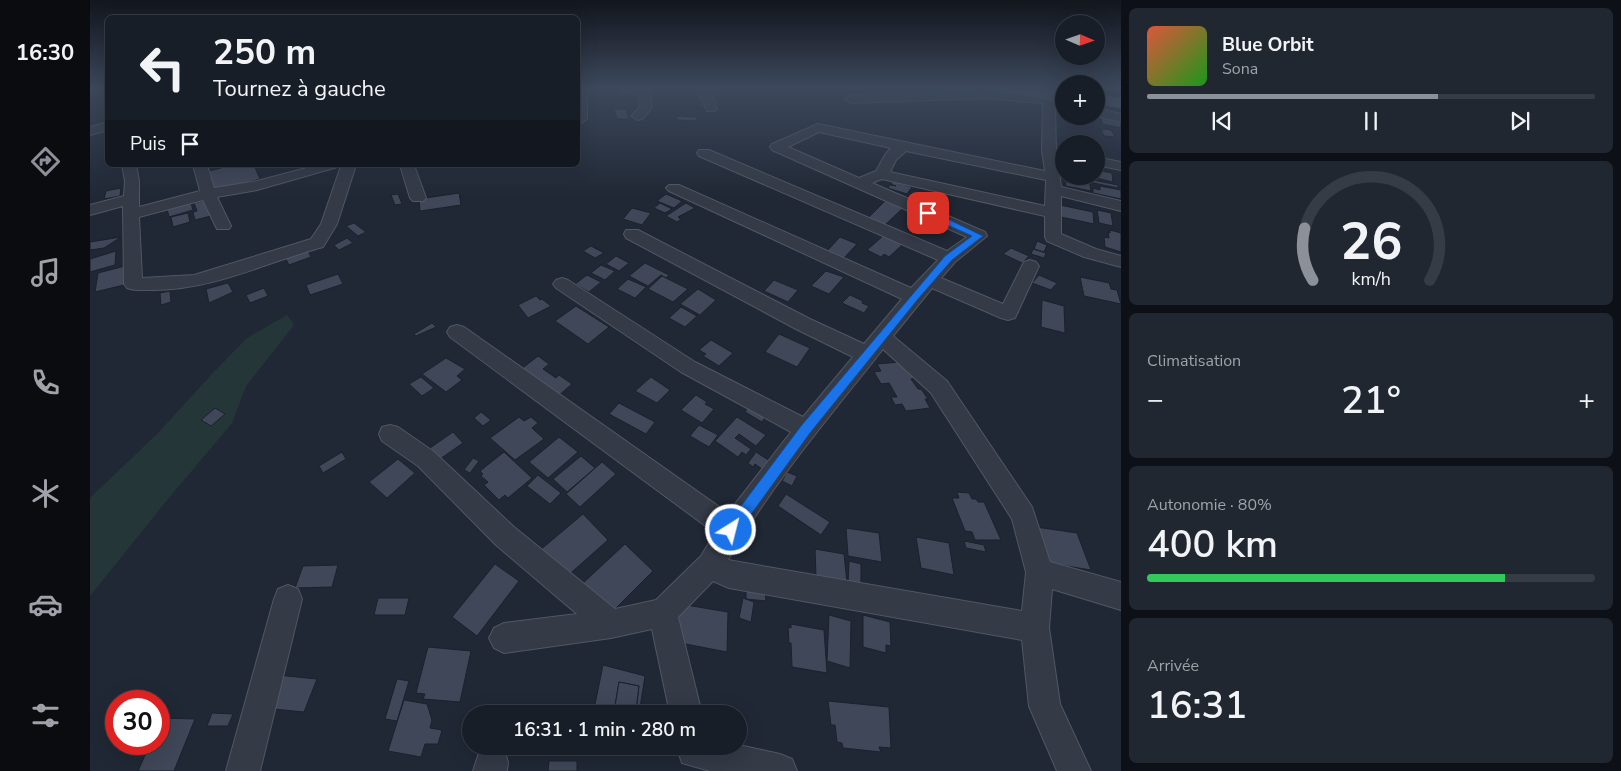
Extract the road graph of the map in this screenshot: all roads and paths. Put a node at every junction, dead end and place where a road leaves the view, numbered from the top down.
1 (105, 127) edge
2 (90, 131) edge
3 (905, 147) junction
4 (704, 153) dead end
5 (1055, 163) edge
6 (1105, 163) edge
7 (1121, 166) edge
8 (129, 167) edge
9 (201, 167) edge
10 (327, 167) edge
11 (349, 167) edge
12 (408, 167) edge
13 (882, 174) junction
14 (860, 183) junction
15 (1053, 183) junction
16 (674, 188) dead end
17 (208, 194) junction
18 (418, 198) dead end
19 (1121, 206) edge
20 (131, 207) junction
21 (90, 210) edge
22 (1053, 213) junction
23 (223, 226) dead end
24 (632, 234) dead end
25 (948, 258) junction
26 (1121, 262) edge
27 (1030, 266) dead end
28 (929, 280) junction
29 (562, 284) dead end
30 (914, 297) junction
31 (457, 332) dead end
32 (875, 346) junction
33 (806, 429) junction
34 (390, 434) dead end
35 (731, 530) junction
36 (710, 566) junction
37 (1040, 572) junction
38 (1121, 596) edge
39 (288, 599) dead end
40 (662, 612) junction
41 (611, 624) junction
42 (1035, 628) junction
43 (504, 638) dead end
44 (684, 705) edge
45 (695, 756) edge
46 (243, 771) edge
47 (780, 771) edge
48 (1074, 771) edge

1 - 2 street
3 - 13 street
3 - 14 street
3 - 15 street
4 - 25 street
5 - 15 street
6 - 7 street
8 - 20 street
9 - 17 street
10 - 17 street
11 - 20 street
12 - 18 street
13 - 14 street
13 - 22 street
14 - 25 street
15 - 19 street
15 - 22 street
16 - 30 street
17 - 20 street
17 - 23 street
20 - 21 street
22 - 26 street
24 - 32 street
25 - 28 street
27 - 28 street
28 - 30 street
29 - 33 street
30 - 32 street
31 - 35 street
32 - 33 street
32 - 37 street
33 - 35 street
34 - 41 street
35 - 36 street
36 - 40 street
36 - 42 street
37 - 38 street
37 - 42 street
39 - 46 street
40 - 41 street
40 - 44 street
41 - 43 street
42 - 48 street
45 - 47 street

